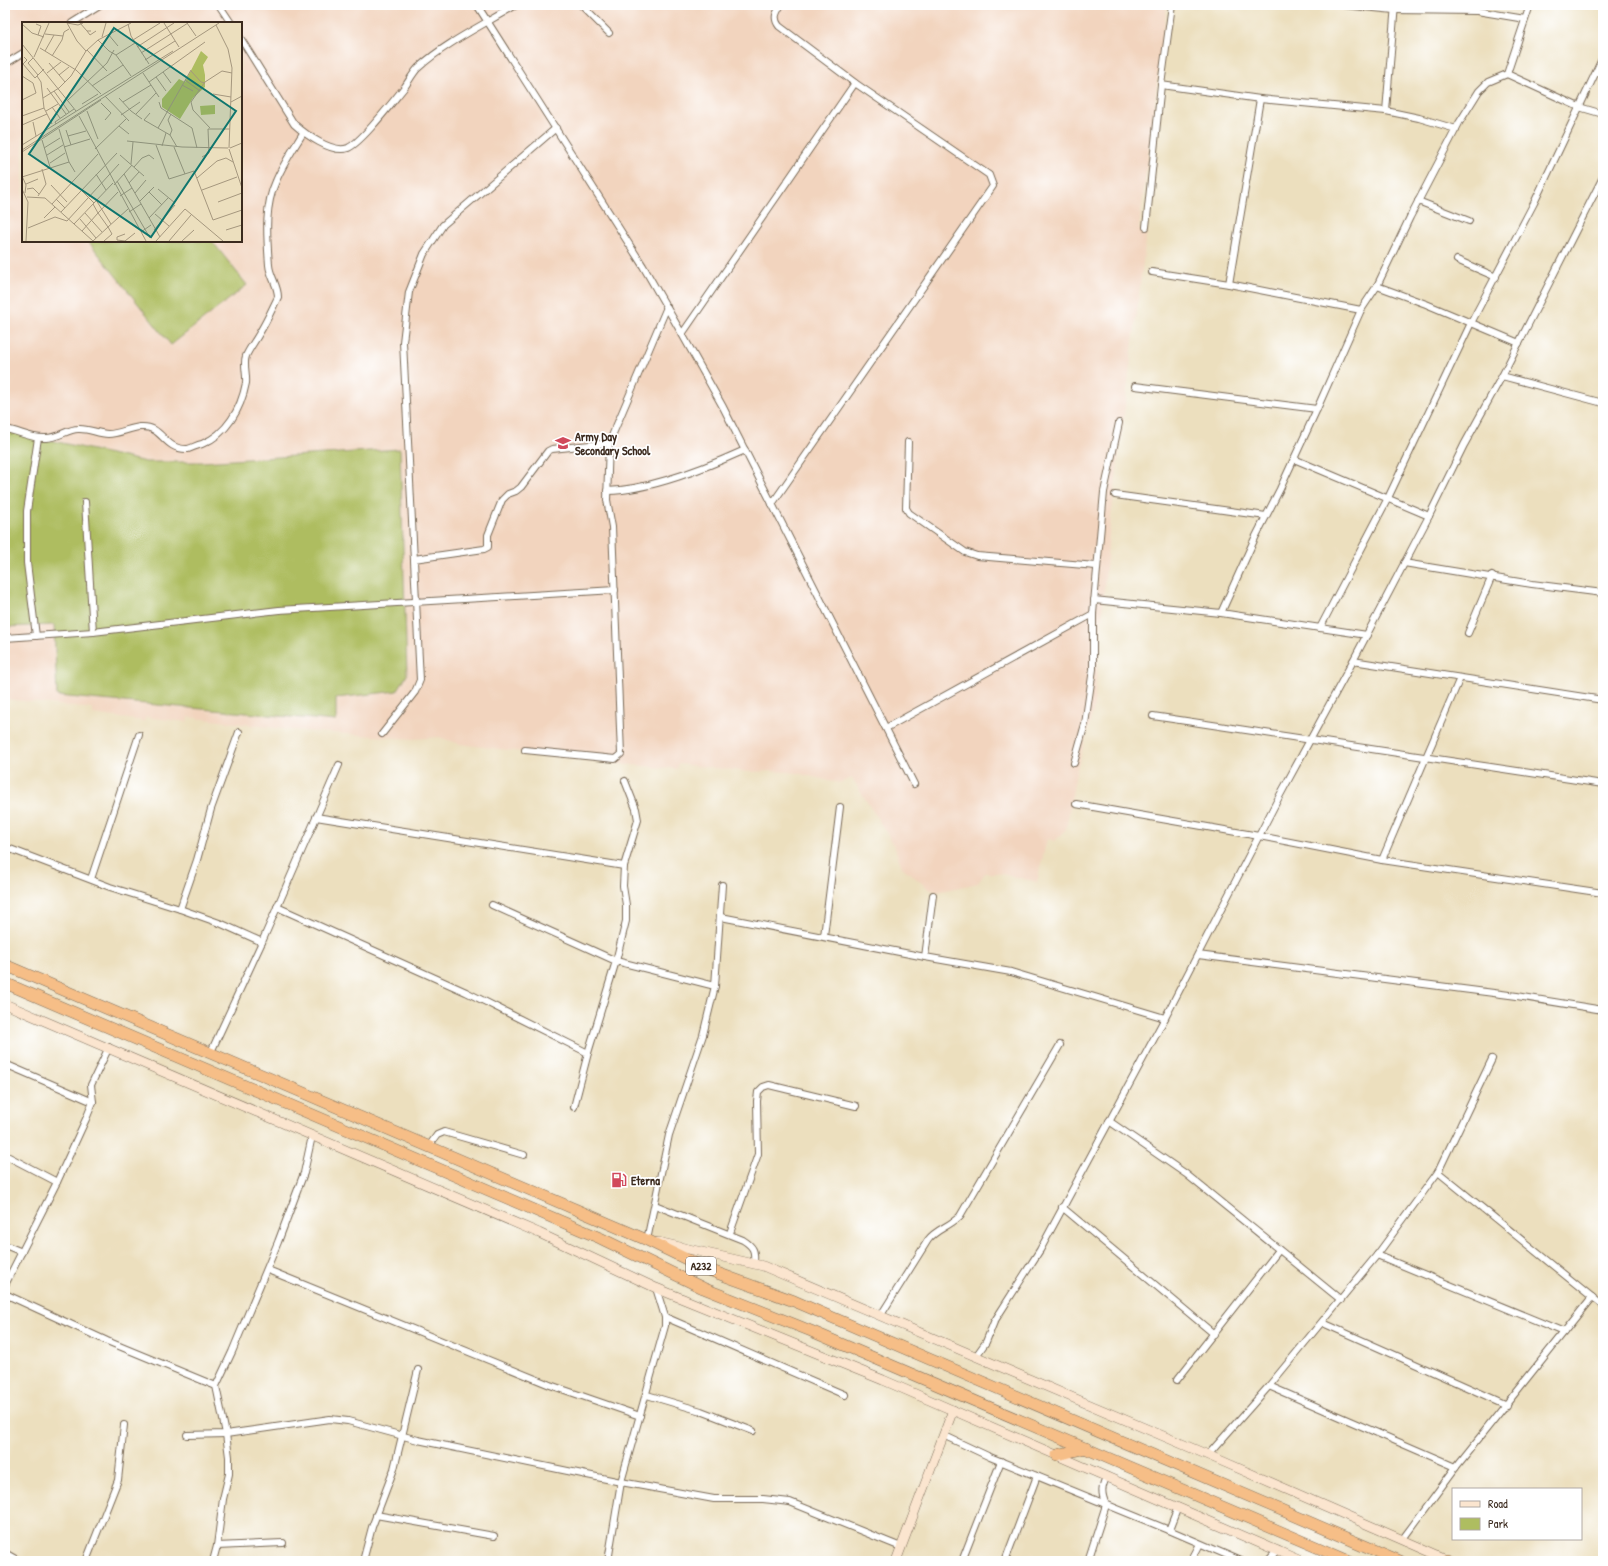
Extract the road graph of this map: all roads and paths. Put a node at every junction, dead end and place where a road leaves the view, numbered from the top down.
1 (101, 5) edge
2 (220, 5) edge
3 (478, 5) edge
4 (516, 5) edge
5 (581, 5) edge
6 (781, 5) edge
7 (1172, 5) edge
8 (1344, 5) edge
9 (1530, 5) edge
10 (1394, 7) edge
11 (1525, 19) junction
12 (74, 22) edge
13 (230, 22) edge
14 (489, 22) junction
15 (609, 33) dead end
16 (242, 41) edge
17 (22, 54) edge
18 (1603, 57) edge
19 (5, 64) edge
20 (1507, 74) junction
21 (855, 83) junction
22 (1161, 84) junction
23 (1260, 99) junction
24 (1579, 107) junction
25 (1386, 111) junction
26 (1603, 114) edge
27 (556, 128) junction
28 (1456, 129) junction
29 (303, 133) junction
30 (1603, 177) edge
31 (1418, 201) junction
32 (1469, 221) dead end
33 (1146, 227) dead end
34 (1457, 260) dead end
35 (1152, 272) dead end
36 (1496, 277) junction
37 (1229, 284) junction
38 (1377, 286) junction
39 (667, 307) junction
40 (1362, 310) junction
41 (1471, 323) junction
42 (682, 334) junction
43 (1519, 343) junction
44 (1502, 376) junction
45 (1134, 386) dead end
46 (1603, 402) edge
47 (1317, 409) junction
48 (1119, 423) dead end
49 (5, 429) edge
50 (38, 438) junction
51 (908, 442) dead end
52 (609, 443) junction
53 (745, 450) junction
54 (1294, 459) junction
55 (608, 491) junction
56 (1116, 495) dead end
57 (1388, 498) junction
58 (85, 502) dead end
59 (772, 504) junction
60 (1266, 516) junction
61 (1429, 516) junction
62 (414, 559) junction
63 (1404, 563) junction
64 (1096, 566) junction
65 (1492, 576) junction
66 (614, 590) junction
67 (1603, 593) edge
68 (1094, 600) junction
69 (416, 602) junction
70 (1093, 614) junction
71 (1221, 614) junction
72 (1320, 628) junction
73 (94, 632) junction
74 (1468, 633) dead end
75 (1367, 635) junction
76 (36, 636) junction
77 (5, 638) edge
78 (1353, 662) junction
79 (1460, 678) junction
80 (1603, 700) edge
81 (1153, 716) dead end
82 (886, 728) junction
83 (239, 732) dead end
84 (382, 734) dead end
85 (139, 735) dead end
86 (1311, 739) junction
87 (525, 750) dead end
88 (1427, 758) junction
89 (1074, 763) dead end
90 (339, 765) dead end
91 (625, 781) dead end
92 (914, 784) dead end
93 (1603, 784) edge
94 (1076, 804) dead end
95 (840, 807) dead end
96 (316, 817) junction
97 (1259, 836) junction
98 (5, 847) edge
99 (1382, 860) junction
100 (624, 866) junction
101 (91, 879) junction
102 (722, 885) dead end
103 (1603, 892) edge
104 (933, 895) dead end
105 (492, 905) dead end
106 (277, 907) junction
107 (180, 909) junction
108 (721, 916) junction
109 (824, 936) junction
110 (262, 942) junction
111 (1198, 955) junction
112 (925, 957) junction
113 (616, 961) junction
114 (5, 965) edge
115 (5, 984) edge
116 (715, 986) junction
117 (5, 1004) edge
118 (1603, 1010) edge
119 (1165, 1018) junction
120 (1060, 1045) dead end
121 (109, 1047) junction
122 (588, 1053) junction
123 (210, 1054) junction
124 (1492, 1060) dead end
125 (5, 1064) edge
126 (93, 1102) junction
127 (856, 1106) dead end
128 (574, 1107) dead end
129 (1109, 1121) junction
130 (312, 1136) junction
131 (429, 1146) junction
132 (5, 1155) edge
133 (524, 1155) dead end
134 (1438, 1172) junction
135 (57, 1182) junction
136 (655, 1205) junction
137 (1062, 1207) junction
138 (730, 1233) junction
139 (647, 1240) junction
140 (5, 1245) edge
141 (1279, 1250) junction
142 (22, 1252) junction
143 (1378, 1255) junction
144 (754, 1264) junction
145 (268, 1270) junction
146 (5, 1285) edge
147 (656, 1288) junction
148 (5, 1294) edge
149 (1592, 1297) junction
150 (1341, 1300) junction
151 (1603, 1306) edge
152 (881, 1316) junction
153 (665, 1317) junction
154 (1323, 1323) junction
155 (1564, 1332) junction
156 (1214, 1334) junction
157 (976, 1356) junction
158 (418, 1370) dead end
159 (1177, 1380) dead end
160 (216, 1386) junction
161 (1269, 1386) junction
162 (647, 1395) junction
163 (845, 1395) dead end
164 (1507, 1405) junction
165 (953, 1410) junction
166 (640, 1416) junction
167 (124, 1425) dead end
168 (753, 1431) dead end
169 (226, 1434) junction
170 (187, 1435) dead end
171 (943, 1435) junction
172 (402, 1436) junction
173 (1086, 1448) junction
174 (1057, 1455) junction
175 (1208, 1455) junction
176 (1000, 1461) junction
177 (1456, 1467) junction
178 (1037, 1476) junction
179 (1107, 1476) junction
180 (621, 1482) junction
181 (1106, 1505) junction
182 (1178, 1507) junction
183 (376, 1515) junction
184 (1168, 1530) junction
185 (494, 1536) dead end
186 (1402, 1540) junction
187 (283, 1543) dead end
188 (1200, 1544) junction
189 (217, 1546) junction
190 (901, 1547) junction
191 (1278, 1550) junction
192 (5, 1553) edge
193 (1449, 1560) edge
194 (19, 1561) edge
195 (86, 1561) edge
196 (214, 1561) edge
197 (363, 1561) edge
198 (608, 1561) edge
199 (896, 1561) edge
200 (962, 1561) edge
201 (1006, 1561) edge
202 (1088, 1561) edge
203 (1191, 1561) edge
204 (1241, 1561) edge
205 (1268, 1561) edge
206 (1301, 1561) edge
207 (1349, 1561) edge
208 (1400, 1561) edge

1 - 12 street
2 - 13 street
3 - 14 street
4 - 14 street
5 - 15 street
6 - 21 street
7 - 22 street
8 - 10 street
9 - 11 street
10 - 11 street
10 - 25 street
11 - 20 street
14 - 27 street
14 - 29 street
16 - 29 street
17 - 19 street
18 - 24 street
20 - 24 street
20 - 28 street
21 - 42 street
21 - 59 street
22 - 23 street
22 - 33 street
23 - 25 street
23 - 37 street
24 - 26 street
24 - 36 street
25 - 28 street
27 - 39 street
27 - 62 street
28 - 31 street
29 - 50 street
30 - 43 street
31 - 32 street
31 - 38 street
34 - 36 street
35 - 37 street
36 - 41 street
37 - 40 street
38 - 40 street
38 - 41 street
39 - 42 street
39 - 52 street
40 - 47 street
41 - 43 street
41 - 57 street
42 - 53 street
43 - 44 street
44 - 46 street
44 - 61 street
45 - 47 street
47 - 54 street
48 - 64 street
49 - 50 street
50 - 76 street
51 - 64 street
52 - 55 street
52 - 62 street
53 - 55 street
53 - 59 street
54 - 57 street
54 - 60 street
55 - 66 street
56 - 60 street
57 - 61 street
57 - 72 street
58 - 73 street
59 - 82 street
60 - 71 street
61 - 63 street
62 - 69 street
63 - 65 street
63 - 75 street
64 - 68 street
65 - 67 street
65 - 74 street
66 - 69 street
66 - 87 street
68 - 70 street
68 - 71 street
69 - 73 street
69 - 84 street
70 - 82 street
70 - 89 street
71 - 72 street
72 - 75 street
73 - 76 street
75 - 78 street
76 - 77 street
78 - 79 street
78 - 86 street
79 - 80 street
79 - 88 street
81 - 86 street
82 - 92 street
83 - 107 street
85 - 101 street
86 - 88 street
86 - 97 street
88 - 93 street
88 - 99 street
90 - 96 street
91 - 100 street
94 - 97 street
95 - 109 street
96 - 100 street
96 - 106 street
97 - 99 street
97 - 111 street
98 - 101 street
99 - 103 street
100 - 113 street
101 - 107 street
102 - 108 street
104 - 112 street
105 - 113 street
106 - 110 street
106 - 122 street
107 - 110 street
108 - 109 street
108 - 116 street
109 - 112 street
110 - 123 street
111 - 118 street
111 - 119 street
112 - 119 street
113 - 116 street
113 - 122 street
114 - 123 highway, A232
115 - 173 highway, A232
116 - 136 street
117 - 121 main road
119 - 129 street
120 - 152 street
121 - 126 street
121 - 130 main road
122 - 128 street
123 - 131 highway, A232
124 - 134 street
125 - 126 street
126 - 135 street
127 - 138 street
129 - 137 street
129 - 141 street
130 - 145 street
130 - 147 main road
131 - 133 street
131 - 139 highway, A232
132 - 135 street
134 - 143 street
134 - 149 street
135 - 142 street
136 - 138 street
136 - 139 street
137 - 156 street
137 - 157 street
138 - 144 street
139 - 144 main road
139 - 208 highway, A232
140 - 142 street
141 - 150 street
141 - 156 street
142 - 146 street
143 - 150 street
143 - 155 street
144 - 152 main road
145 - 160 street
145 - 166 street
147 - 153 street
147 - 165 main road
148 - 160 street
149 - 151 street
149 - 155 street
150 - 154 street
152 - 157 main road
153 - 162 street
153 - 163 street
154 - 161 street
154 - 164 street
155 - 164 street
156 - 159 street
157 - 175 main road
158 - 172 street
160 - 169 street
161 - 175 street
161 - 177 street
162 - 166 street
162 - 168 street
164 - 177 street
165 - 171 main road
165 - 174 main road
166 - 180 street
167 - 195 street
169 - 170 street
169 - 172 street
169 - 189 street
171 - 176 street
171 - 190 main road
172 - 180 street
172 - 183 street
173 - 174 highway
173 - 207 highway, A232
174 - 179 main road
175 - 186 main road
176 - 178 street
176 - 200 street
177 - 186 street
178 - 181 street
178 - 201 street
179 - 181 street
179 - 182 main road
180 - 190 street
180 - 198 street
181 - 184 street
181 - 202 street
182 - 184 street
182 - 191 main road
183 - 185 street
183 - 197 street
184 - 188 street
186 - 193 main road
187 - 189 street
188 - 203 street
188 - 204 street
189 - 196 street
190 - 199 main road
191 - 205 street
191 - 206 main road
192 - 194 street

